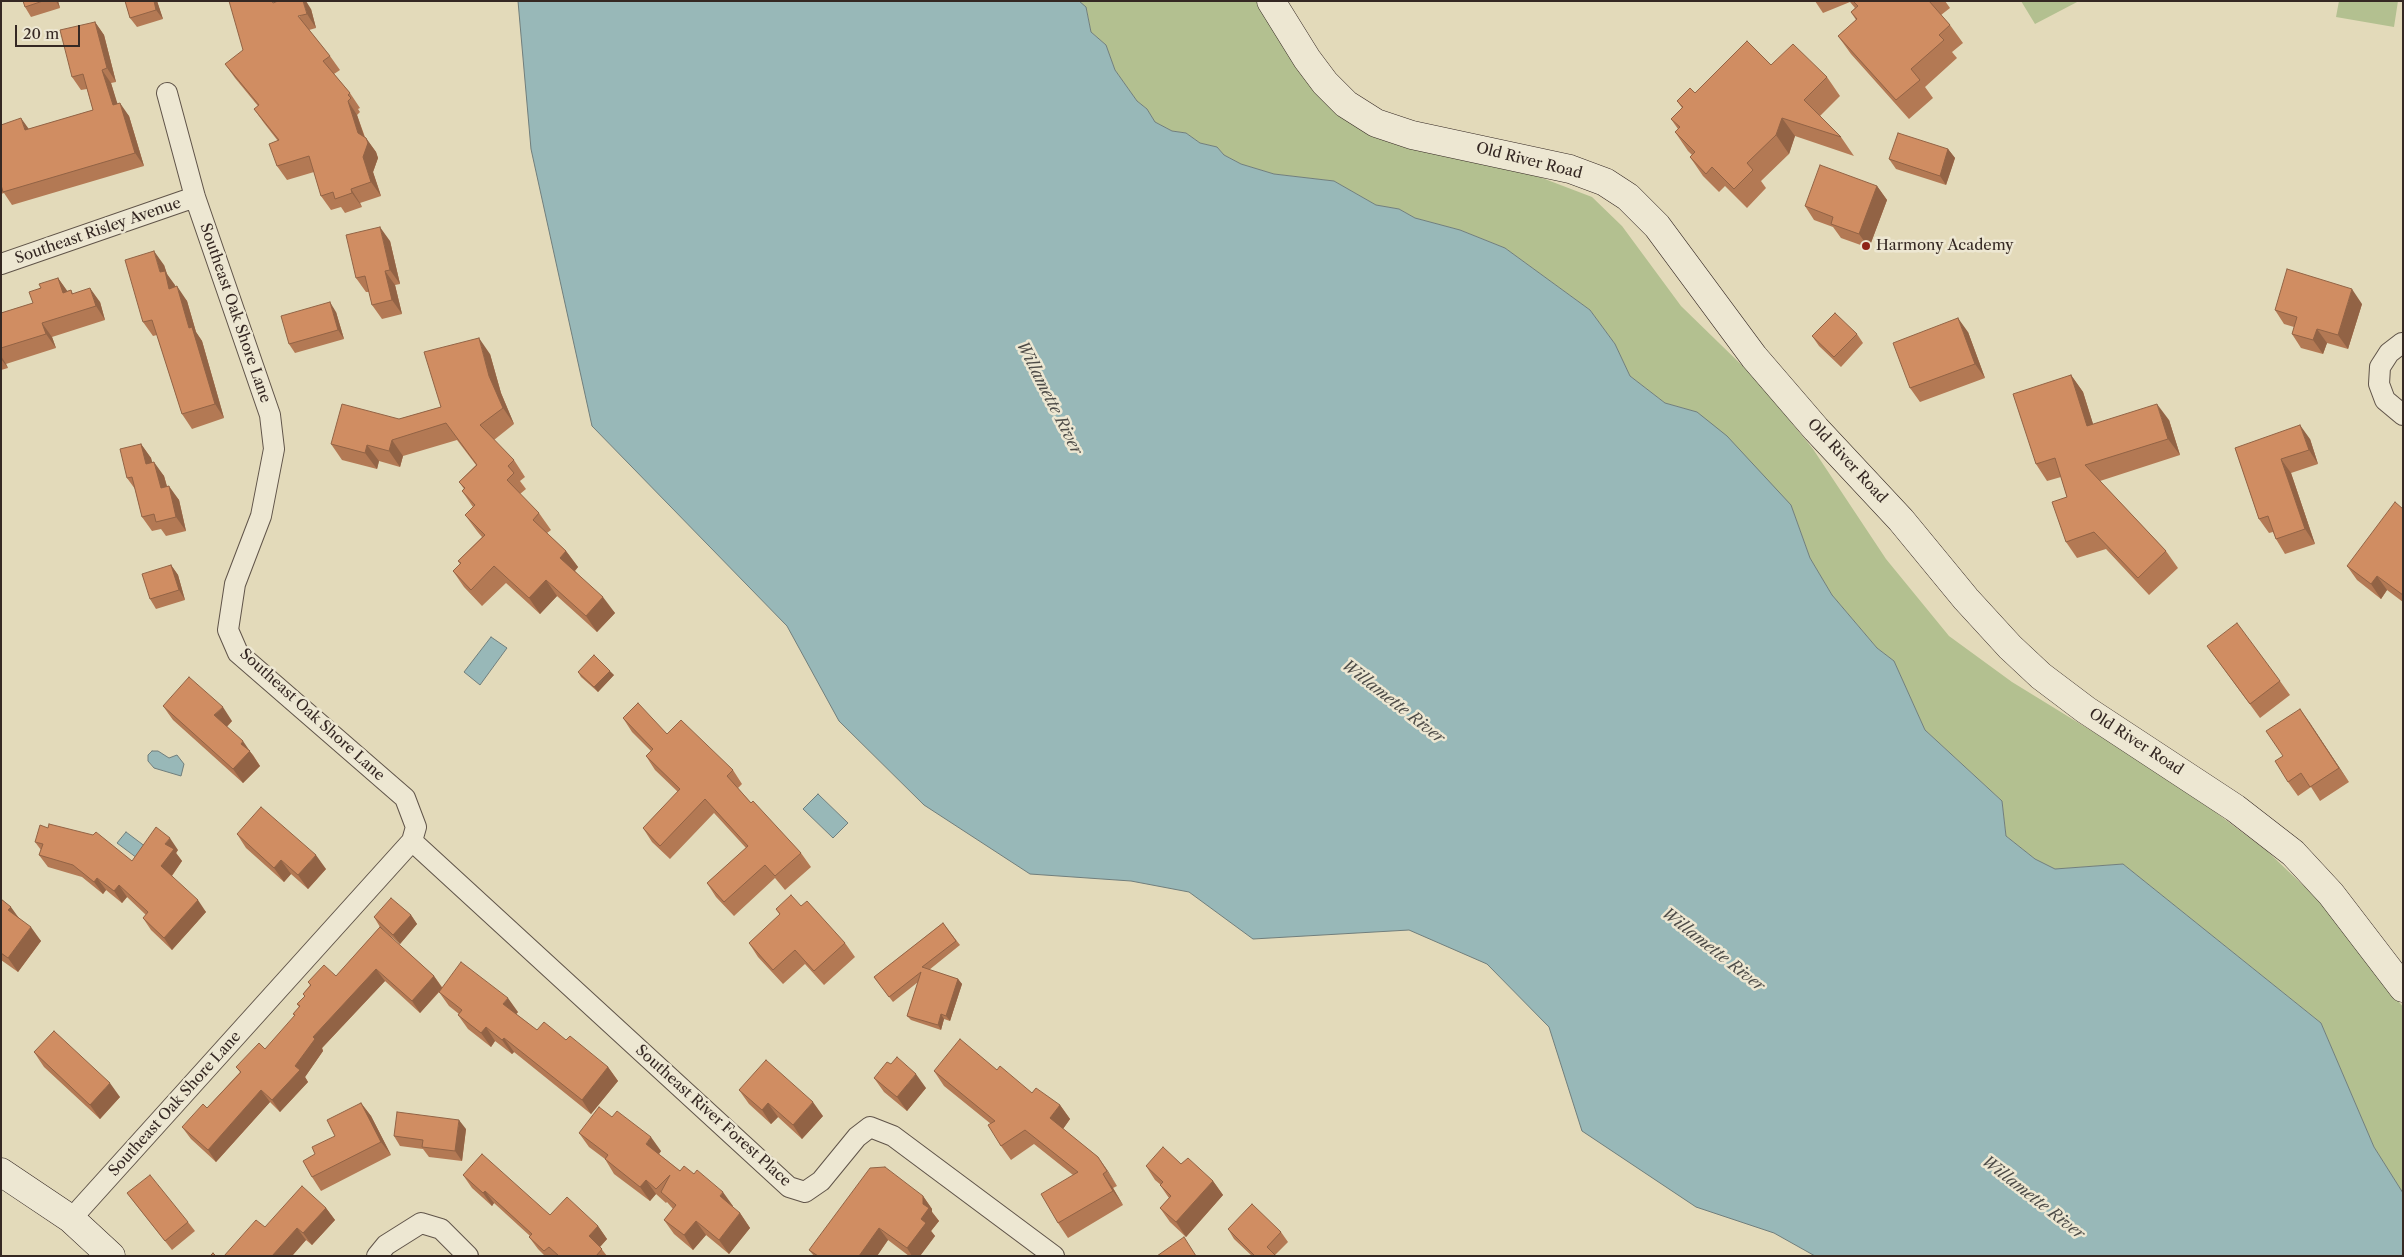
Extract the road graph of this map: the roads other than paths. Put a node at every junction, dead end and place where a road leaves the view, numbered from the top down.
1 (1271, 1) edge
2 (167, 93) dead end
3 (195, 197) junction
4 (1, 264) edge
5 (2402, 343) edge
6 (2403, 415) edge
7 (412, 841) junction
8 (2403, 988) edge
9 (1, 1172) edge
10 (71, 1219) junction
11 (111, 1256) edge
12 (376, 1256) edge
13 (468, 1256) edge
14 (1054, 1256) edge

1 - 8 street, Old River Road
2 - 3 street, Southeast Oak Shore Lane
3 - 4 street, Southeast Risley Avenue
3 - 7 street, Southeast Oak Shore Lane
5 - 6 street
7 - 10 street, Southeast Oak Shore Lane
7 - 14 street, Southeast River Forest Place
9 - 10 street
10 - 11 street
12 - 13 street

